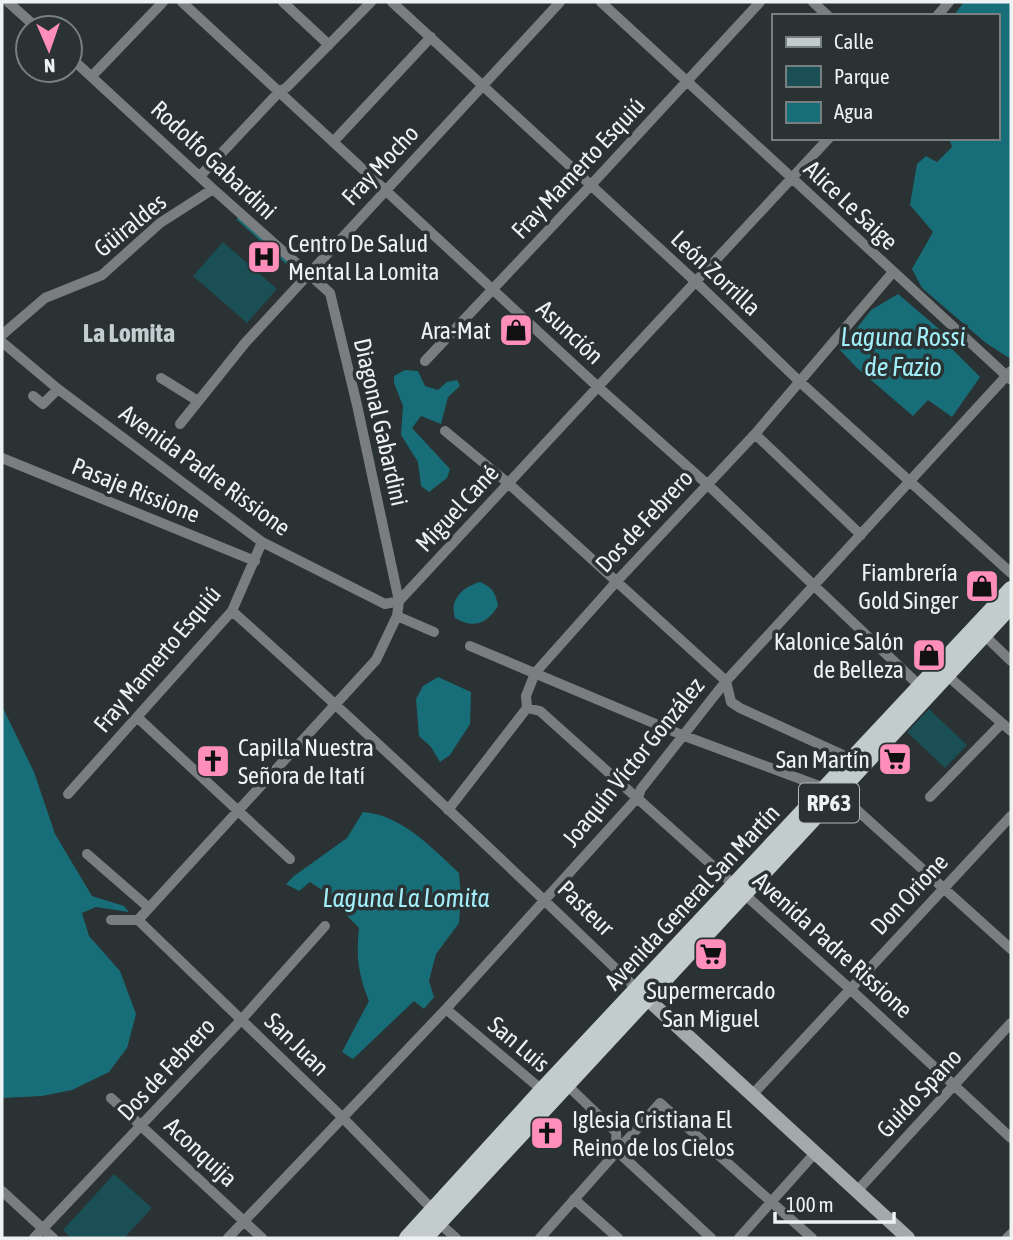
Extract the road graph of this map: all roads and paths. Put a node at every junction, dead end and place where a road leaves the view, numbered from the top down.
1 (8, 2) edge
2 (163, 2) edge
3 (182, 2) edge
4 (283, 2) edge
5 (371, 2) edge
6 (392, 2) edge
7 (560, 2) edge
8 (601, 2) edge
9 (760, 2) edge
10 (813, 2) edge
11 (21, 14) edge
12 (826, 14) edge
13 (431, 37) junction
14 (329, 45) junction
15 (84, 69) edge
16 (92, 76) junction
17 (688, 81) junction
18 (482, 86) junction
19 (279, 92) junction
20 (827, 140) edge
21 (333, 142) junction
22 (200, 176) junction
23 (792, 179) junction
24 (591, 185) junction
25 (213, 190) junction
26 (385, 191) junction
27 (892, 272) junction
28 (308, 275) junction
29 (696, 282) junction
30 (493, 289) junction
31 (330, 293) joint
32 (2, 335) edge
33 (2, 342) edge
34 (425, 361) dead end
35 (1010, 376) edge
36 (161, 378) dead end
37 (800, 382) junction
38 (598, 387) junction
39 (58, 389) junction
40 (33, 396) dead end
41 (198, 401) junction
42 (180, 424) dead end
43 (445, 431) dead end
44 (755, 434) junction
45 (2, 458) edge
46 (912, 481) junction
47 (508, 483) junction
48 (707, 484) junction
49 (862, 535) junction
50 (262, 542) junction
51 (254, 561) junction
52 (1011, 573) edge
53 (617, 581) junction
54 (814, 586) junction
55 (1011, 589) edge
56 (399, 601) junction
57 (1011, 606) edge
58 (232, 611) junction
59 (397, 616) junction
60 (434, 632) dead end
61 (984, 635) junction
62 (470, 646) dead end
63 (1011, 661) edge
64 (942, 671) junction
65 (535, 673) junction
66 (726, 681) junction
67 (924, 690) junction
68 (337, 705) junction
69 (527, 708) junction
70 (137, 717) junction
71 (1002, 723) junction
72 (1011, 731) edge
73 (682, 734) junction
74 (858, 764) junction
75 (831, 792) junction
76 (68, 794) dead end
77 (638, 797) junction
78 (930, 797) dead end
79 (448, 810) junction
80 (238, 812) junction
81 (1011, 816) edge
82 (87, 854) dead end
83 (290, 859) dead end
84 (945, 887) junction
85 (739, 889) junction
86 (546, 900) junction
87 (148, 907) junction
88 (111, 920) dead end
89 (138, 920) junction
90 (325, 926) dead end
91 (1011, 949) edge
92 (849, 988) junction
93 (642, 994) junction
94 (446, 1009) junction
95 (242, 1019) junction
96 (1011, 1023) edge
97 (567, 1085) junction
98 (954, 1086) junction
99 (542, 1090) junction
100 (752, 1094) junction
101 (111, 1098) dead end
102 (342, 1117) junction
103 (142, 1125) junction
104 (1011, 1138) edge
105 (617, 1151) junction
106 (815, 1153) junction
107 (2, 1191) edge
108 (857, 1191) junction
109 (574, 1199) junction
110 (771, 1203) junction
111 (436, 1217) junction
112 (244, 1221) junction
113 (43, 1228) junction
114 (1011, 1234) edge
115 (903, 1237) edge
116 (34, 1238) edge
117 (53, 1238) edge
118 (228, 1238) edge
119 (262, 1238) edge
120 (407, 1238) edge
121 (425, 1238) edge
122 (456, 1238) edge
123 (540, 1238) edge
124 (618, 1238) edge
125 (711, 1238) edge
126 (739, 1238) edge
127 (812, 1238) edge
128 (1007, 1238) edge

1 - 11 street
2 - 16 street
3 - 19 street, Asunción
4 - 14 street
5 - 14 street
6 - 13 street, León Zorrilla
7 - 18 street, Fray Mocho
8 - 17 street, Alice Le Saige
9 - 17 street, Fray Mamerto Esquiú
10 - 12 street
13 - 18 street, León Zorrilla
13 - 21 street
14 - 19 street
15 - 16 street, Rodolfo Gabardini
16 - 22 street, Rodolfo Gabardini
17 - 23 street, Alice Le Saige
17 - 24 street, Fray Mamerto Esquiú
18 - 24 street, León Zorrilla
18 - 26 street, Fray Mocho
19 - 21 street, Asunción
19 - 22 street
20 - 23 street, Miguel Cané
21 - 26 street, Asunción
22 - 25 street, Rodolfo Gabardini
23 - 27 street, Alice Le Saige
23 - 29 street, Miguel Cané
24 - 29 street, León Zorrilla
24 - 30 street, Fray Mamerto Esquiú
25 - 28 street, Rodolfo Gabardini
25 - 32 street, Güiraldes
26 - 28 street, Fray Mocho
26 - 30 street, Asunción
27 - 35 street, Alice Le Saige
27 - 37 street, Dos de Febrero
28 - 31 street, Rodolfo Gabardini
28 - 41 street, Fray Mocho
29 - 37 street, León Zorrilla
29 - 38 street, Miguel Cané
30 - 34 street, Fray Mamerto Esquiú
30 - 38 street, Asunción
31 - 56 street, Diagonal Gabardini
33 - 39 street, Avenida Padre Rissione
35 - 46 street, Joaquín Víctor González
36 - 41 street
37 - 44 street, Dos de Febrero
37 - 46 street, León Zorrilla
38 - 47 street, Miguel Cané
38 - 48 street, Asunción
39 - 40 street
39 - 50 street, Avenida Padre Rissione
41 - 42 street, Fray Mocho
43 - 47 street
44 - 48 street, Dos de Febrero
44 - 49 street
45 - 51 street, Pasaje Rissione
46 - 49 street, Joaquín Víctor González
46 - 52 street, León Zorrilla
47 - 53 street
47 - 56 street, Miguel Cané
48 - 53 street, Dos de Febrero
48 - 54 street, Asunción
49 - 54 street, Joaquín Víctor González
50 - 51 street, Fray Mamerto Esquiú
50 - 56 street, Avenida Padre Rissione
51 - 58 street, Fray Mamerto Esquiú
53 - 65 street, Dos de Febrero
53 - 66 street
54 - 66 street, Joaquín Víctor González
54 - 67 street, Asunción
55 - 64 main road, Avenida General San Martín / RP63
56 - 59 street
57 - 61 main road, Avenida General San Martín / RP63
58 - 68 street, Pasteur
58 - 70 street, Fray Mamerto Esquiú
59 - 60 street
59 - 68 street
61 - 63 street
61 - 64 main road, Avenida General San Martín / RP63
62 - 65 street
64 - 67 main road, Avenida General San Martín / RP63
64 - 71 street
65 - 69 street, Dos de Febrero
65 - 73 street
66 - 73 street, Joaquín Víctor González
66 - 74 street
67 - 74 main road, Avenida General San Martín / RP63
68 - 79 street, Pasteur
68 - 80 street
69 - 77 street, Avenida Padre Rissione
69 - 79 street, Dos de Febrero
70 - 76 street, Fray Mamerto Esquiú
70 - 80 street
71 - 72 street
71 - 78 street
73 - 75 street
73 - 77 street, Joaquín Víctor González
74 - 75 main road, Avenida General San Martín / RP63
75 - 84 street
75 - 85 main road, Avenida General San Martín / RP63
77 - 85 street, Avenida Padre Rissione
77 - 86 street, Joaquín Víctor González
79 - 86 street, Pasteur
80 - 83 street
80 - 87 street
81 - 84 street, Don Orione
82 - 87 street
84 - 91 street
84 - 92 street, Don Orione
85 - 92 street, Avenida Padre Rissione
85 - 93 main road, Avenida General San Martín / RP63
86 - 93 street, Pasteur
86 - 94 street, Joaquín Víctor González
87 - 89 street
88 - 89 street
89 - 95 street, San Juan
90 - 95 street, Dos de Febrero
92 - 98 street, Avenida Padre Rissione
92 - 100 street, Don Orione
93 - 97 main road, Avenida General San Martín / RP63
93 - 99 main road, Avenida General San Martín / RP63
93 - 100 street, Pasteur
94 - 99 street, San Luis
94 - 102 street, Joaquín Víctor González
95 - 102 street, San Juan
95 - 103 street, Dos de Febrero
96 - 98 street, Guido Spano
97 - 99 street, San Luis
97 - 105 street, San Luis
97 - 111 main road, Avenida General San Martín / RP63
98 - 104 street, Avenida Padre Rissione
98 - 108 street, Guido Spano
99 - 111 main road, Avenida General San Martín / RP63
100 - 106 street, Pasteur
101 - 103 street, Aconquija
102 - 111 street, San Juan
102 - 112 street, Joaquín Víctor González
103 - 112 street, Aconquija
103 - 113 street, Dos de Febrero
105 - 109 street
105 - 110 street
105 - 125 street, San Luis
106 - 108 street, Pasteur
106 - 110 street
107 - 113 street
108 - 115 street, Pasteur
109 - 123 street
109 - 124 street
110 - 126 street
110 - 127 street
111 - 120 main road, Avenida General San Martín / RP63
111 - 121 main road, Avenida General San Martín / RP63
111 - 122 street, San Juan
112 - 118 street, Joaquín Víctor González
112 - 119 street, Aconquija
113 - 116 street, Dos de Febrero
113 - 117 street
114 - 128 street

